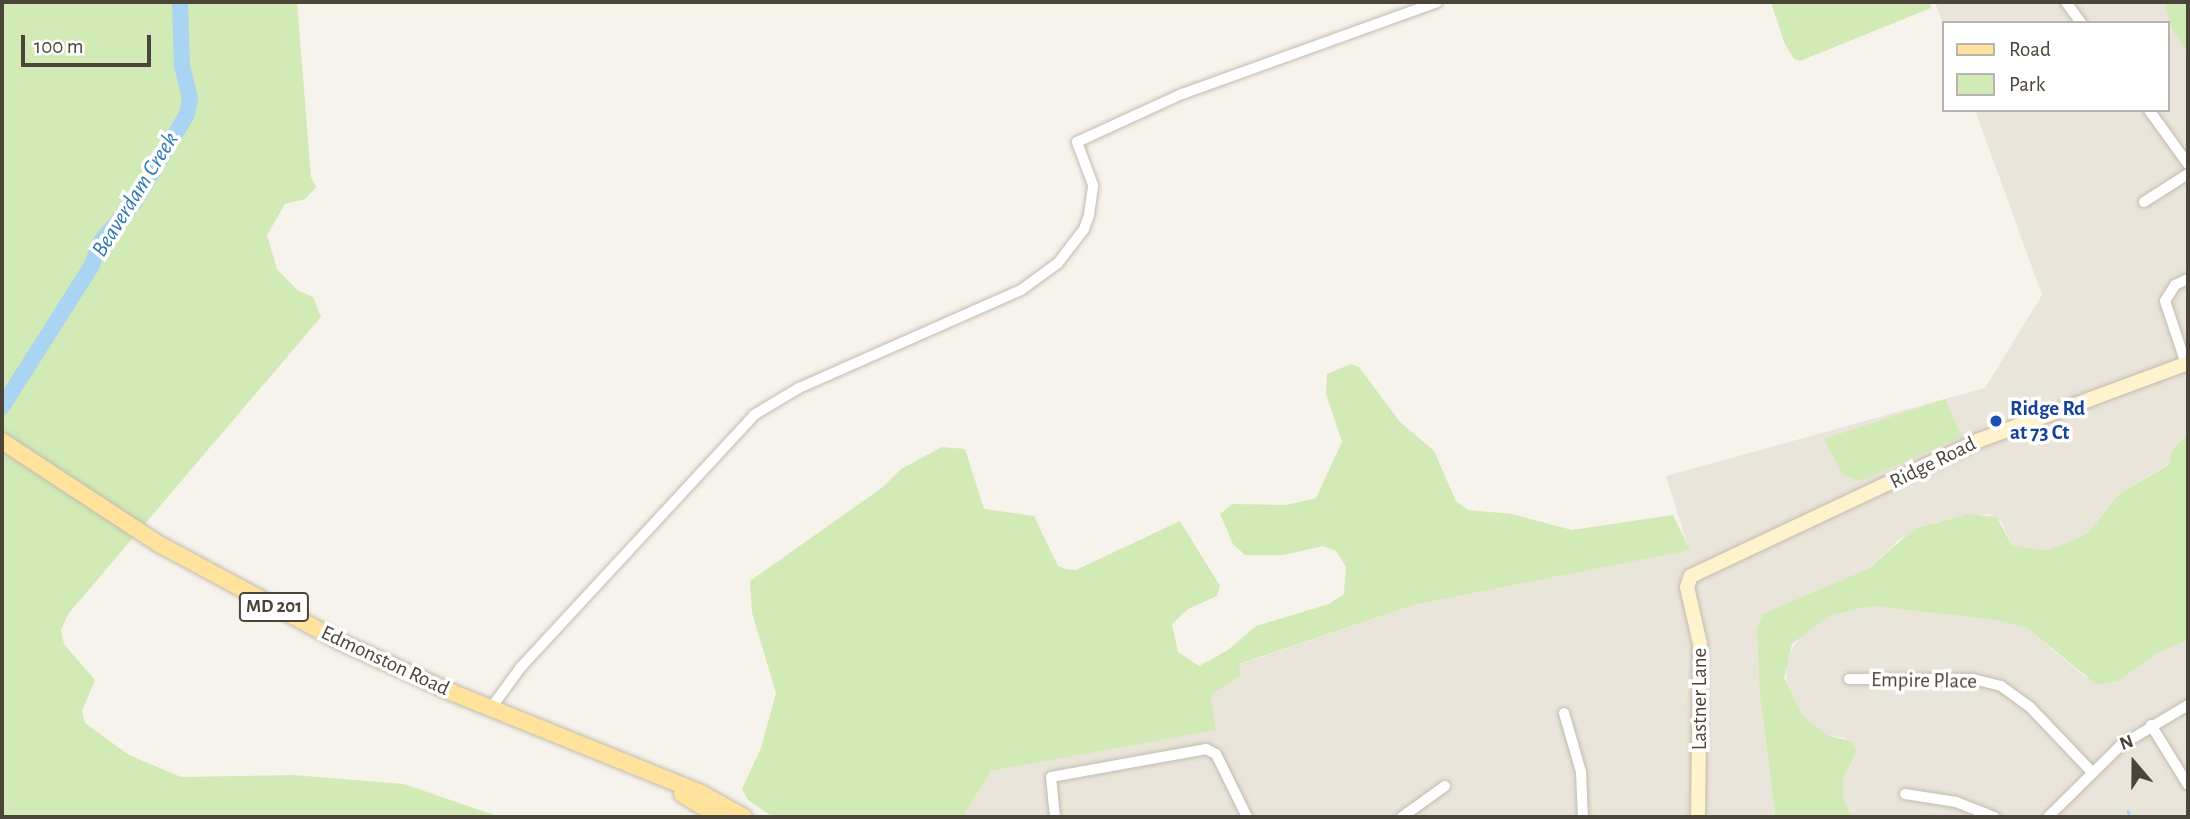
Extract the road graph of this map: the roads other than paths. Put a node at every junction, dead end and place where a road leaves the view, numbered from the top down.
1 (1437, 2) edge
2 (2066, 2) edge
3 (2080, 21) edge
4 (2150, 112) edge
5 (2188, 164) edge
6 (2188, 174) edge
7 (2144, 202) dead end
8 (2188, 279) edge
9 (2187, 363) edge
10 (4, 442) edge
11 (1687, 582) joint
12 (1849, 679) dead end
13 (2188, 705) edge
14 (491, 708) junction
15 (1564, 713) dead end
16 (2151, 725) junction
17 (560, 736) junction
18 (2091, 771) junction
19 (2188, 785) edge
20 (1445, 786) dead end
21 (1905, 794) dead end
22 (741, 816) edge
23 (719, 817) edge
24 (1055, 817) edge
25 (1247, 817) edge
26 (1402, 817) edge
27 (1583, 817) edge
28 (1699, 817) edge
29 (1994, 817) edge
30 (2048, 817) edge

1 - 14 street
2 - 3 street
4 - 5 street
6 - 7 street
8 - 9 street
9 - 11 street, Ridge Road
10 - 14 main road, Edmonston Road / MD 201
11 - 28 street, Lastner Lane
12 - 18 street, Empire Place
13 - 16 street
14 - 17 main road, Edmonston Road / MD 201
15 - 27 street
16 - 18 street
16 - 19 street
17 - 22 main road, Edmonston Road / MD 201
17 - 23 main road, Edmonston Road / MD 201
18 - 30 street
20 - 26 street
21 - 29 street
24 - 25 street

